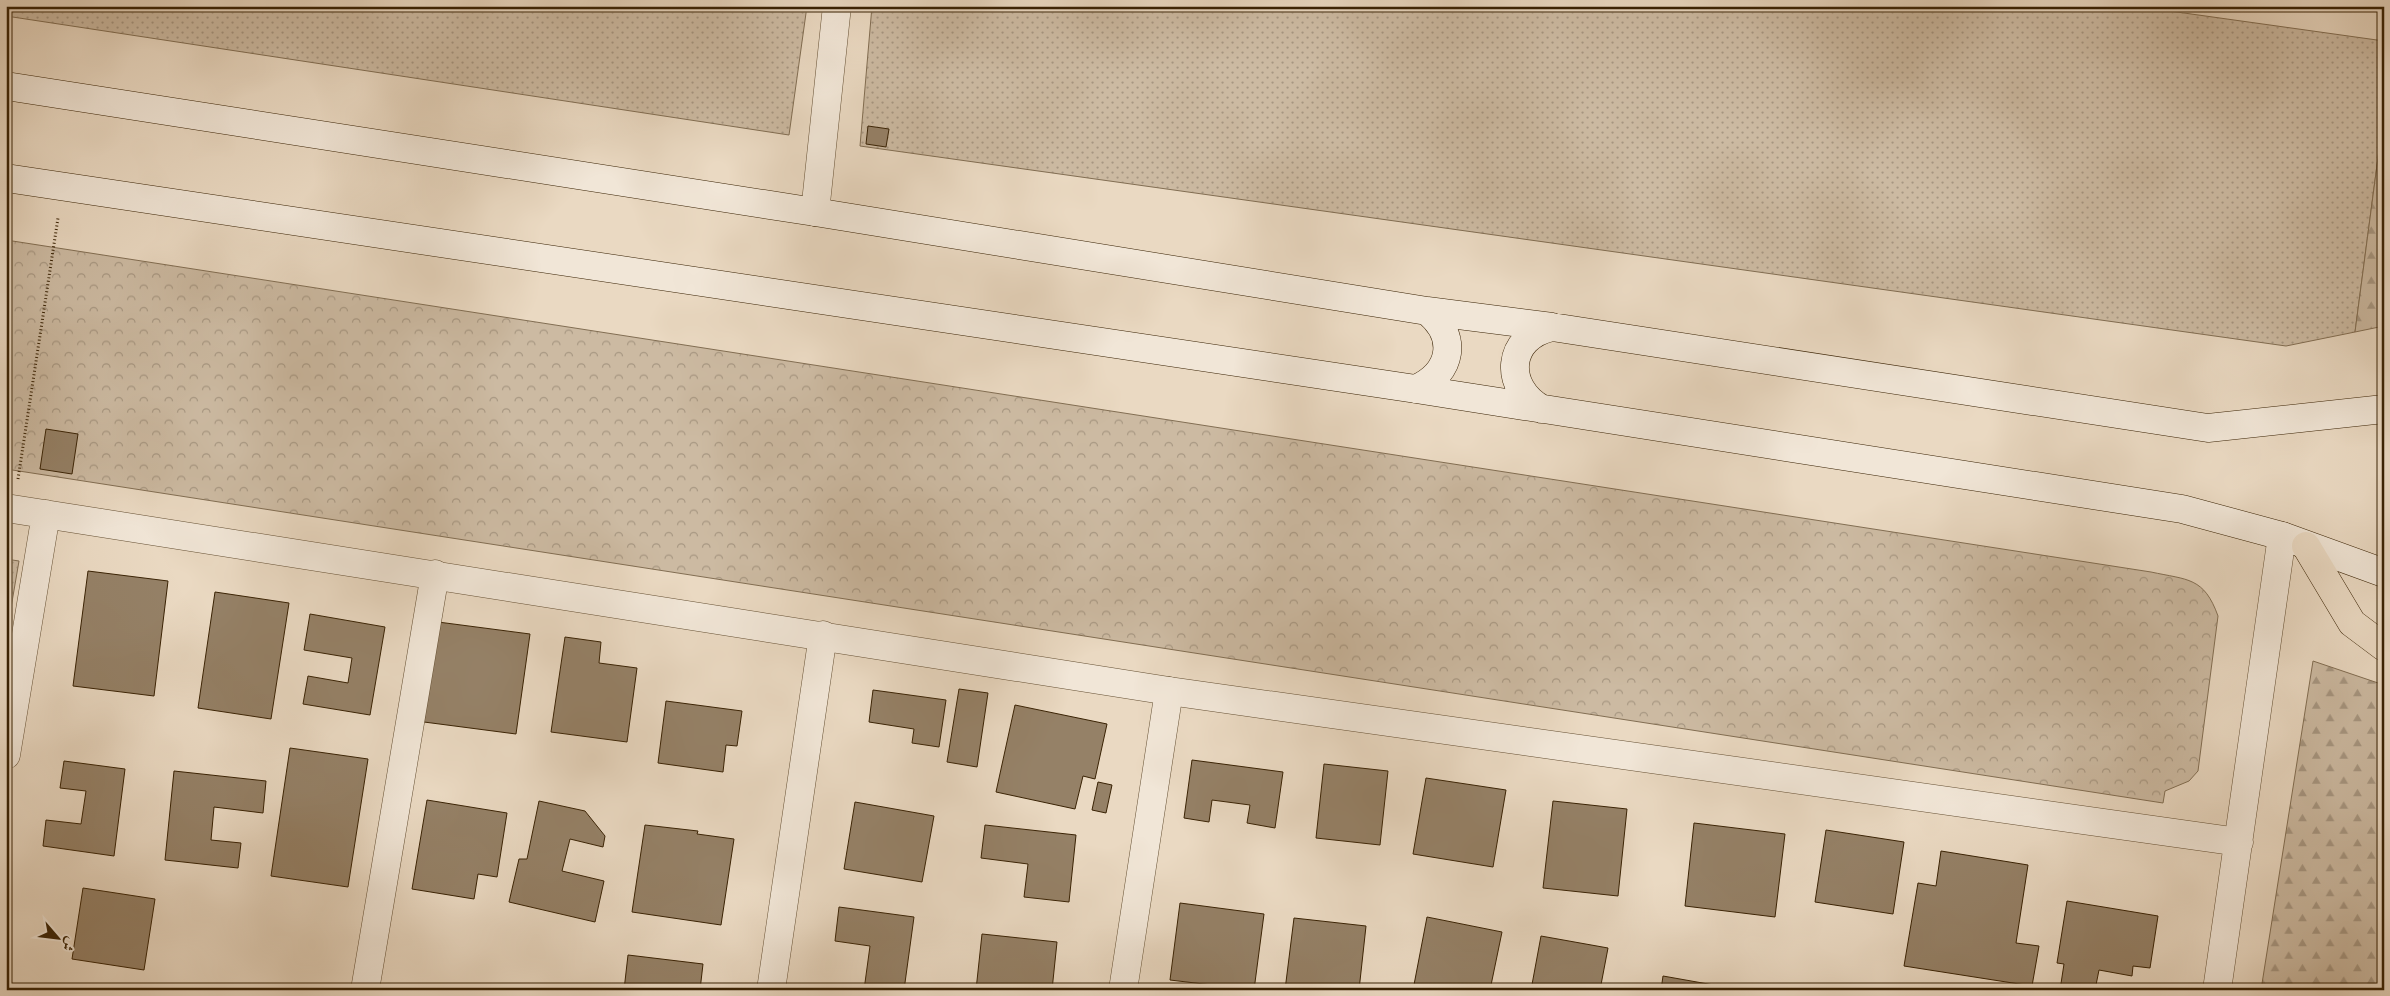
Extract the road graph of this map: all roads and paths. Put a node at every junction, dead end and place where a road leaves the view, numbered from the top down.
1 (837, 6) edge
2 (6, 86) edge
3 (6, 178) edge
4 (63, 186) junction
5 (815, 212) junction
6 (1427, 311) junction
7 (1552, 327) junction
8 (1416, 389) junction
9 (1542, 409) junction
10 (2384, 409) edge
11 (10, 508) edge
12 (46, 514) junction
13 (2294, 541) junction
14 (2384, 573) edge
15 (435, 574) junction
16 (823, 635) junction
17 (2384, 647) edge
18 (1169, 691) junction
19 (6, 755) edge
20 (2239, 842) junction
21 (364, 990) edge
22 (771, 990) edge
23 (1123, 990) edge
24 (2217, 990) edge

1 - 5 main road
2 - 5 main road
3 - 4 main road
4 - 8 main road
4 - 11 path
5 - 6 main road
6 - 7 main road
6 - 8 main road
7 - 9 main road
7 - 10 main road
8 - 9 main road
9 - 13 main road
11 - 12 main road
12 - 15 main road
12 - 19 main road
13 - 14 main road
13 - 17 highway
13 - 20 main road
15 - 16 main road
15 - 21 main road
16 - 18 main road
16 - 22 main road
18 - 20 main road
18 - 23 main road
20 - 24 main road

